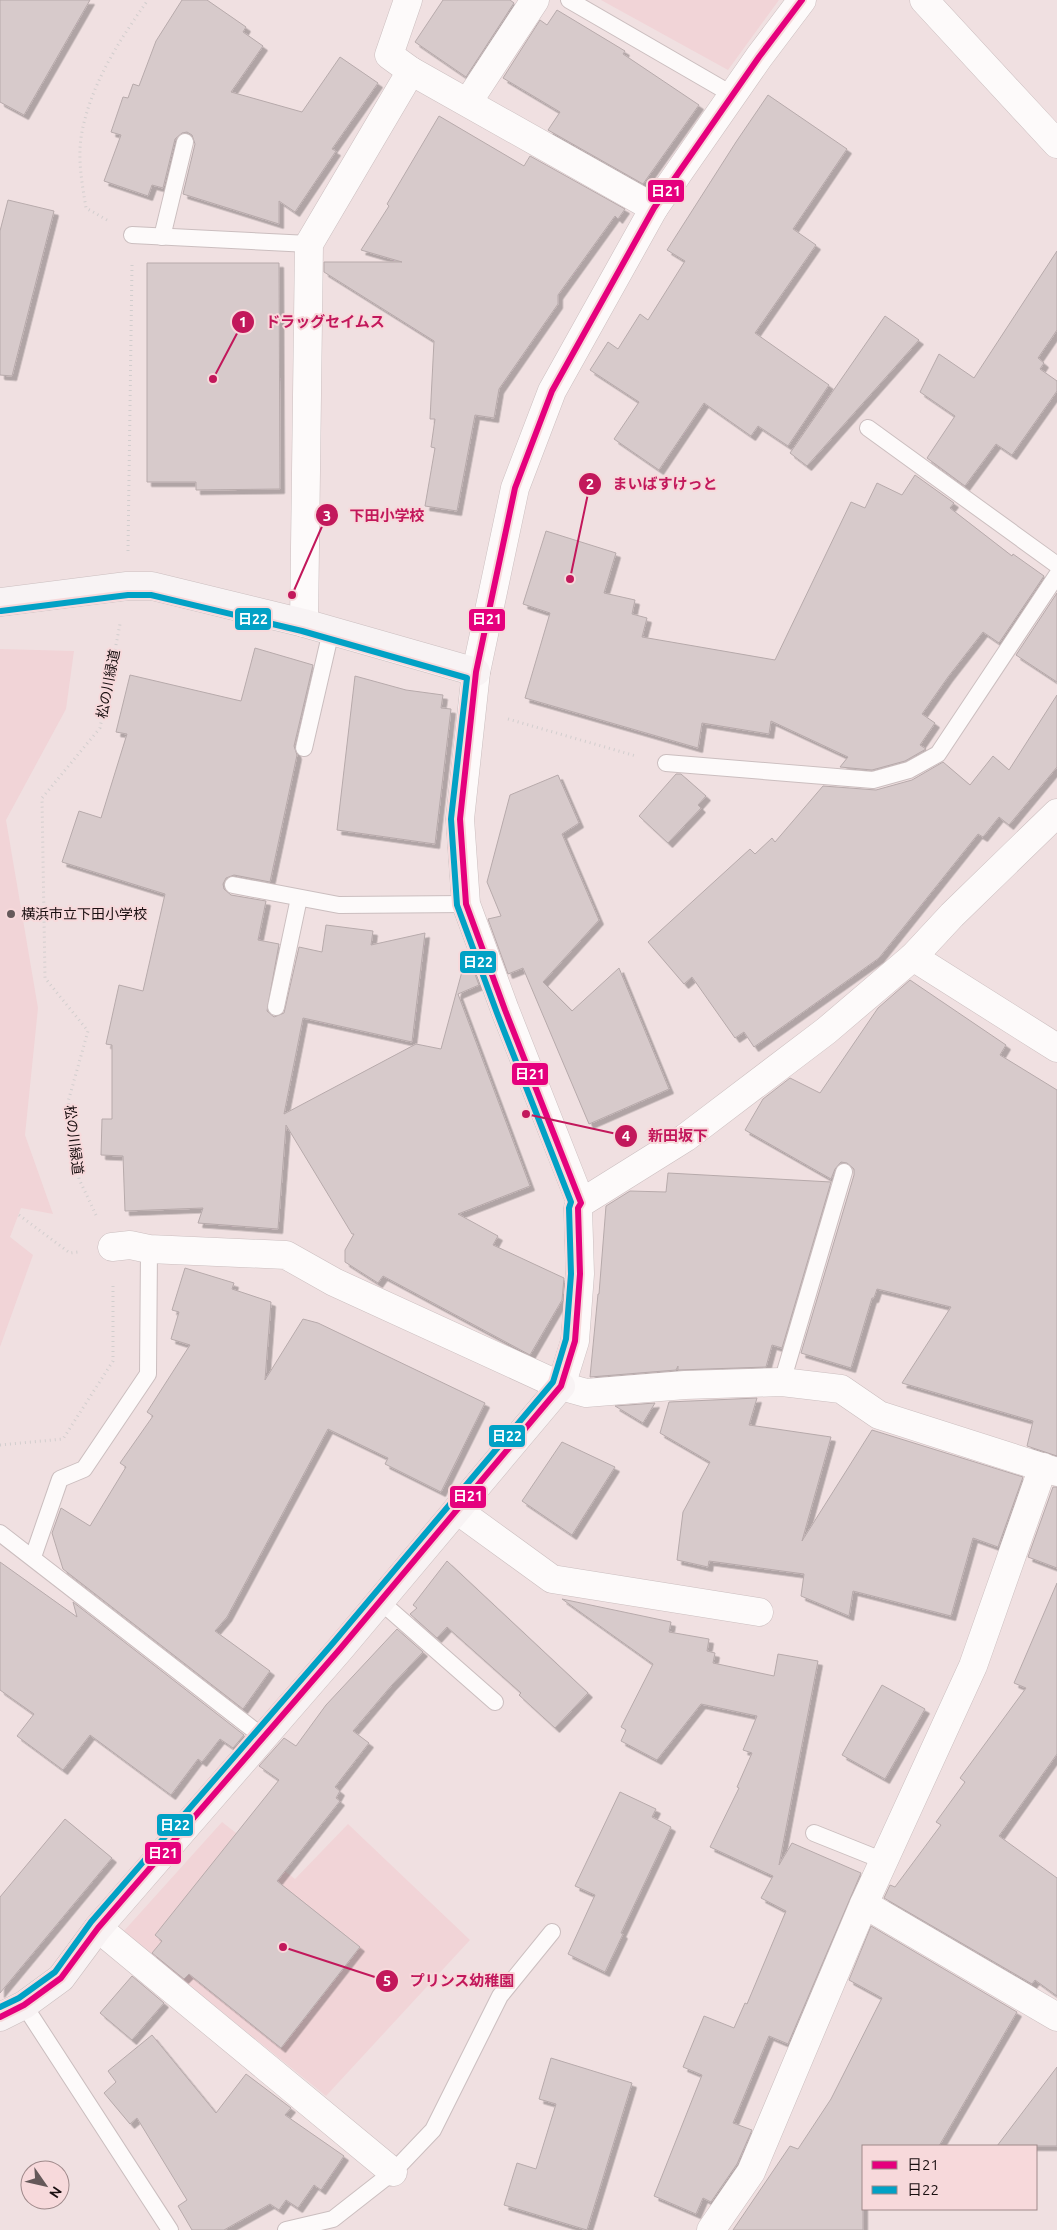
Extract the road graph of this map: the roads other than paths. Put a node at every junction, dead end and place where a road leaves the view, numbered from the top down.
1 (408, 0) edge
2 (535, 0) edge
3 (569, 0) edge
4 (802, 0) edge
5 (924, 0) edge
6 (411, 71) junction
7 (733, 95) junction
8 (468, 102) junction
9 (185, 142) dead end
10 (1057, 144) edge
11 (654, 208) junction
12 (132, 235) road end
13 (162, 237) junction
14 (309, 244) junction
15 (868, 428) dead end
16 (1057, 565) edge
17 (1057, 575) edge
18 (0, 602) edge
19 (304, 623) junction
20 (331, 631) junction
21 (476, 672) junction
22 (304, 748) dead end
23 (666, 763) road end
24 (1057, 813) edge
25 (234, 885) dead end
26 (299, 898) junction
27 (466, 904) junction
28 (913, 957) junction
29 (276, 1007) dead end
30 (1057, 1048) edge
31 (844, 1172) dead end
32 (581, 1203) junction
33 (112, 1248) road end
34 (149, 1249) junction
35 (782, 1382) junction
36 (561, 1386) junction
37 (1050, 1470) edge
38 (457, 1510) junction
39 (0, 1533) edge
40 (33, 1557) junction
41 (380, 1602) junction
42 (759, 1612) dead end
43 (495, 1702) dead end
44 (263, 1737) junction
45 (814, 1833) dead end
46 (884, 1861) junction
47 (864, 1904) junction
48 (98, 1928) junction
49 (552, 1932) dead end
50 (12, 2011) edge
51 (1057, 2017) edge
52 (393, 2172) junction
53 (170, 2230) edge
54 (286, 2230) edge
55 (712, 2230) edge

1 - 6 street
2 - 8 street
3 - 7 lane
4 - 7 street
5 - 10 street
6 - 8 street
6 - 14 street
7 - 11 street
8 - 11 street
9 - 13 lane
11 - 21 street
12 - 13 lane
13 - 14 lane
14 - 19 street
15 - 16 lane
17 - 23 lane
18 - 19 street
19 - 20 street
20 - 21 street
20 - 22 lane
21 - 27 street
24 - 28 street
25 - 26 lane
26 - 27 lane
26 - 29 lane
27 - 32 street
28 - 30 street
28 - 32 street
31 - 35 lane
32 - 36 street
33 - 34 street
34 - 36 street
34 - 40 lane
35 - 36 street
35 - 37 street
36 - 38 street
37 - 46 street
38 - 41 street
38 - 42 street
39 - 40 lane
40 - 44 lane
41 - 43 lane
41 - 44 street
44 - 48 street
45 - 46 lane
46 - 47 street
47 - 51 street
47 - 55 street
48 - 50 street
48 - 52 street
49 - 52 lane
50 - 53 lane
52 - 54 lane

